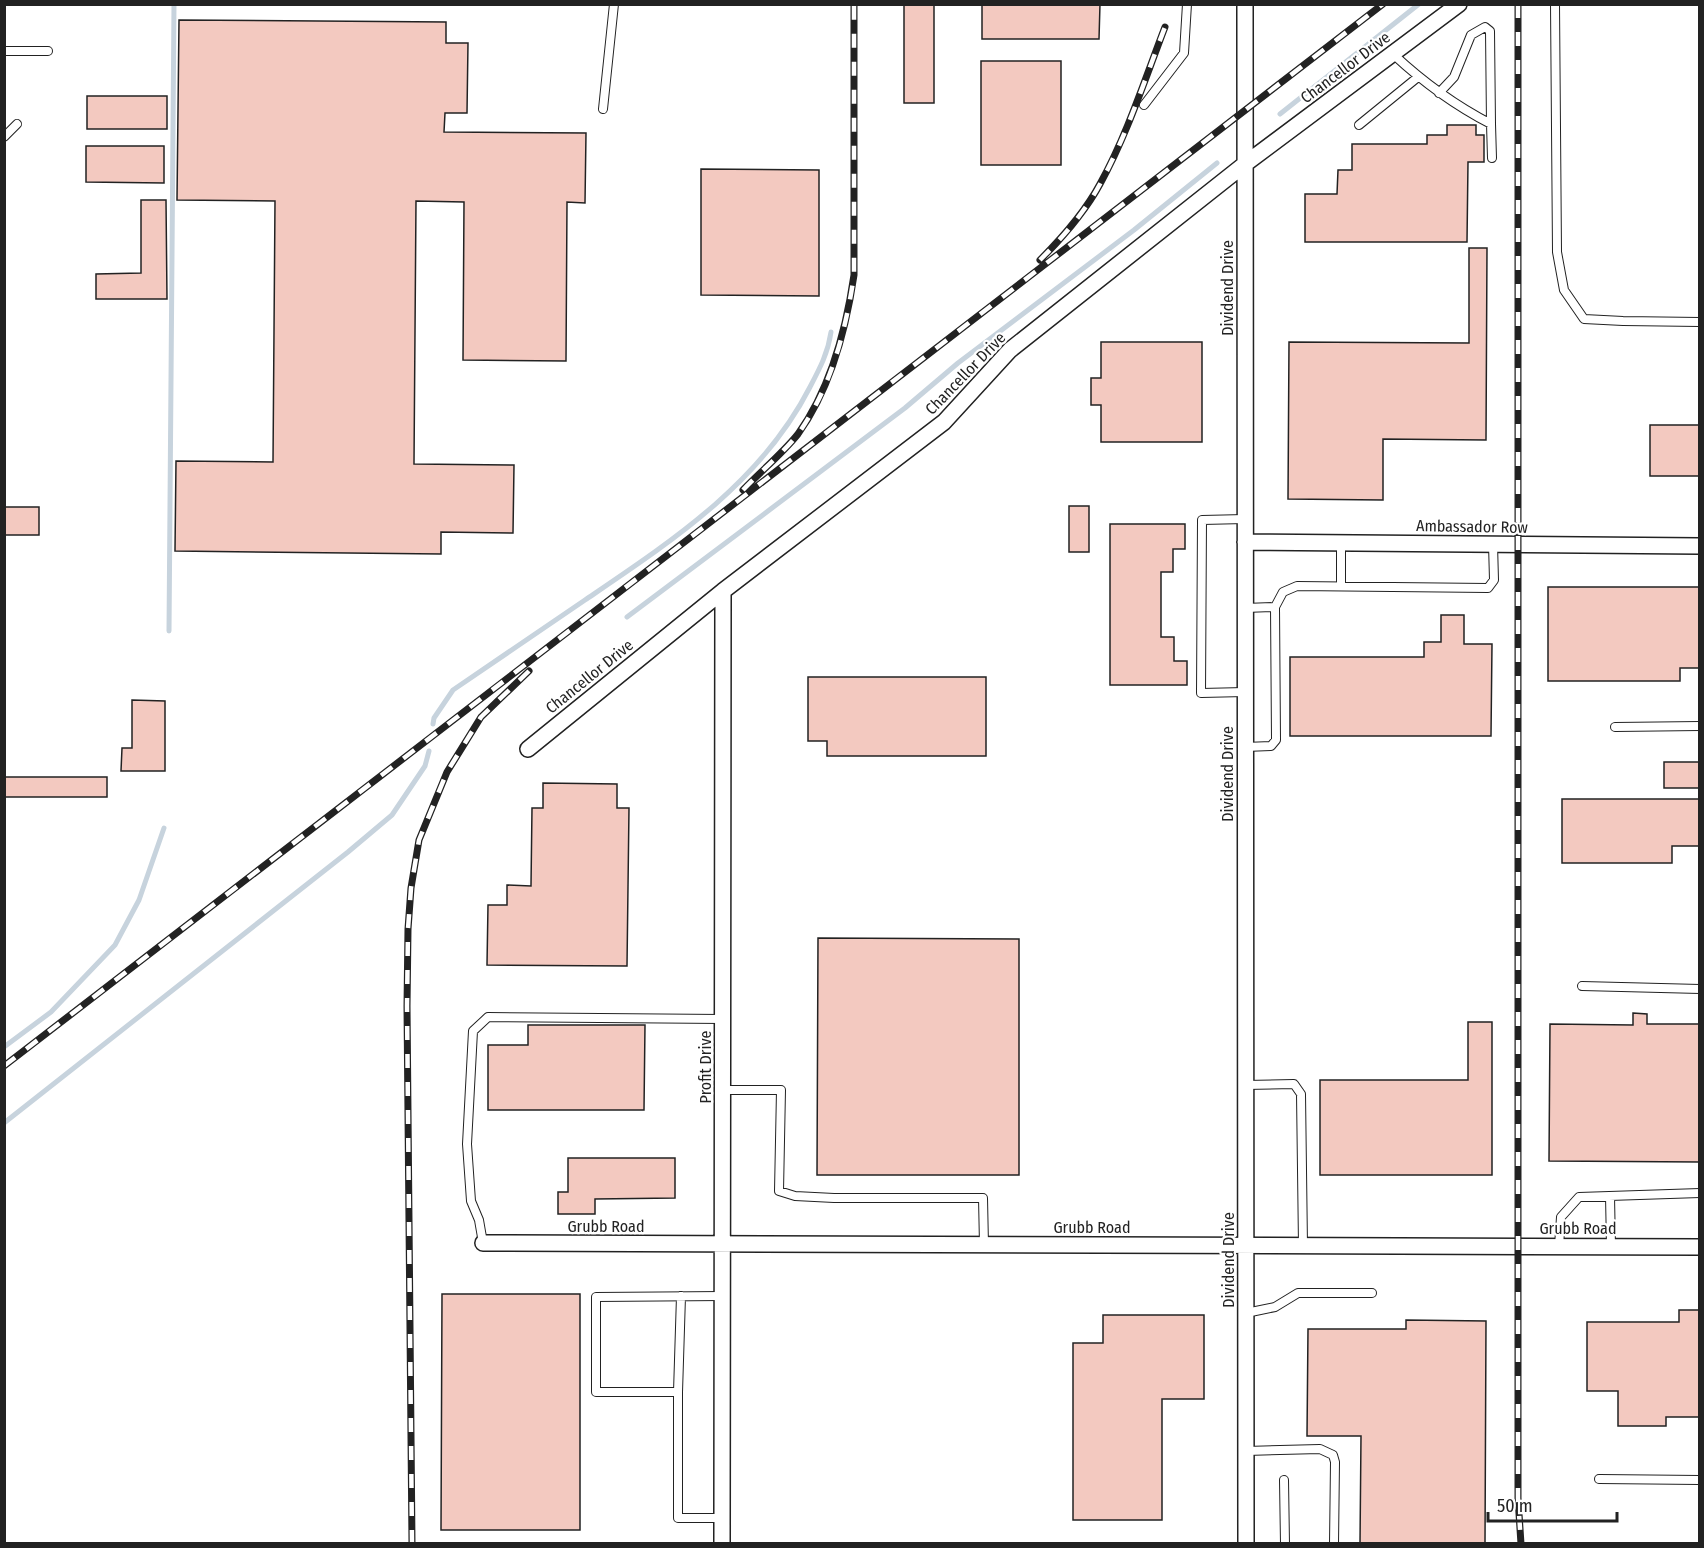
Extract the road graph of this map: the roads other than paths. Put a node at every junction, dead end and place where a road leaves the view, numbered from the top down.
1 (614, 4) edge
2 (1187, 4) edge
3 (1245, 4) edge
4 (1459, 4) edge
5 (1555, 4) edge
6 (4, 51) edge
7 (48, 51) dead end
8 (1393, 54) junction
9 (1418, 77) junction
10 (1438, 93) junction
11 (1144, 105) dead end
12 (603, 109) dead end
13 (17, 124) dead end
14 (1491, 124) junction
15 (1359, 125) dead end
16 (4, 137) edge
17 (1492, 158) dead end
18 (1245, 164) junction
19 (1700, 322) edge
20 (1245, 519) junction
21 (1245, 542) junction
22 (1341, 543) junction
23 (1493, 544) junction
24 (1700, 546) edge
25 (1341, 586) junction
26 (723, 591) junction
27 (1275, 607) junction
28 (1245, 608) junction
29 (1245, 692) junction
30 (1700, 726) edge
31 (1615, 727) dead end
32 (1245, 747) junction
33 (528, 749) dead end
34 (1582, 986) dead end
35 (1700, 989) edge
36 (723, 1019) junction
37 (1245, 1085) junction
38 (723, 1090) junction
39 (1700, 1193) edge
40 (1610, 1196) junction
41 (483, 1243) joint
42 (723, 1244) junction
43 (984, 1245) junction
44 (1246, 1245) junction
45 (1303, 1246) junction
46 (1559, 1246) junction
47 (1611, 1246) junction
48 (1700, 1247) edge
49 (1372, 1293) dead end
50 (681, 1296) junction
51 (723, 1296) junction
52 (1246, 1313) junction
53 (678, 1392) junction
54 (1246, 1451) junction
55 (1599, 1479) dead end
56 (1284, 1480) dead end
57 (1700, 1480) edge
58 (722, 1518) junction
59 (722, 1544) edge
60 (1246, 1544) edge
61 (1285, 1544) edge
62 (1334, 1544) edge

1 - 12 lane
2 - 11 lane
3 - 18 street, Dividend Drive
4 - 8 street, Chancellor Drive
5 - 19 lane
6 - 7 lane
8 - 9 lane
8 - 18 street, Chancellor Drive
9 - 10 lane
9 - 15 lane
10 - 14 lane
10 - 14 lane
13 - 16 lane
14 - 17 lane
18 - 20 street, Dividend Drive
18 - 26 street, Chancellor Drive
20 - 21 street, Dividend Drive
20 - 29 lane
21 - 22 street, Ambassador Row
21 - 28 street, Dividend Drive
22 - 23 street, Ambassador Row
22 - 25 lane
23 - 24 street, Ambassador Row
23 - 25 lane
25 - 27 lane
26 - 33 street, Chancellor Drive
26 - 36 street, Profit Drive
27 - 28 lane
27 - 32 lane
28 - 29 street, Dividend Drive
29 - 32 street, Dividend Drive
30 - 31 lane
32 - 37 street, Dividend Drive
34 - 35 lane
36 - 38 street, Profit Drive
36 - 41 lane
37 - 44 street, Dividend Drive
37 - 45 lane
38 - 42 street, Profit Drive
38 - 43 lane
39 - 40 lane
40 - 46 lane
40 - 47 lane
41 - 42 street, Grubb Road
42 - 43 street, Grubb Road
42 - 51 street, Profit Drive
43 - 44 street, Grubb Road
44 - 45 street, Grubb Road
44 - 52 street, Dividend Drive
45 - 46 street, Grubb Road
46 - 47 street, Grubb Road
47 - 48 street, Grubb Road
49 - 52 lane
50 - 51 lane
50 - 53 lane
50 - 53 lane
51 - 58 street, Profit Drive
52 - 54 street, Dividend Drive
53 - 58 lane
54 - 60 street, Dividend Drive
54 - 62 lane
55 - 57 lane
56 - 61 lane
58 - 59 street, Profit Drive

